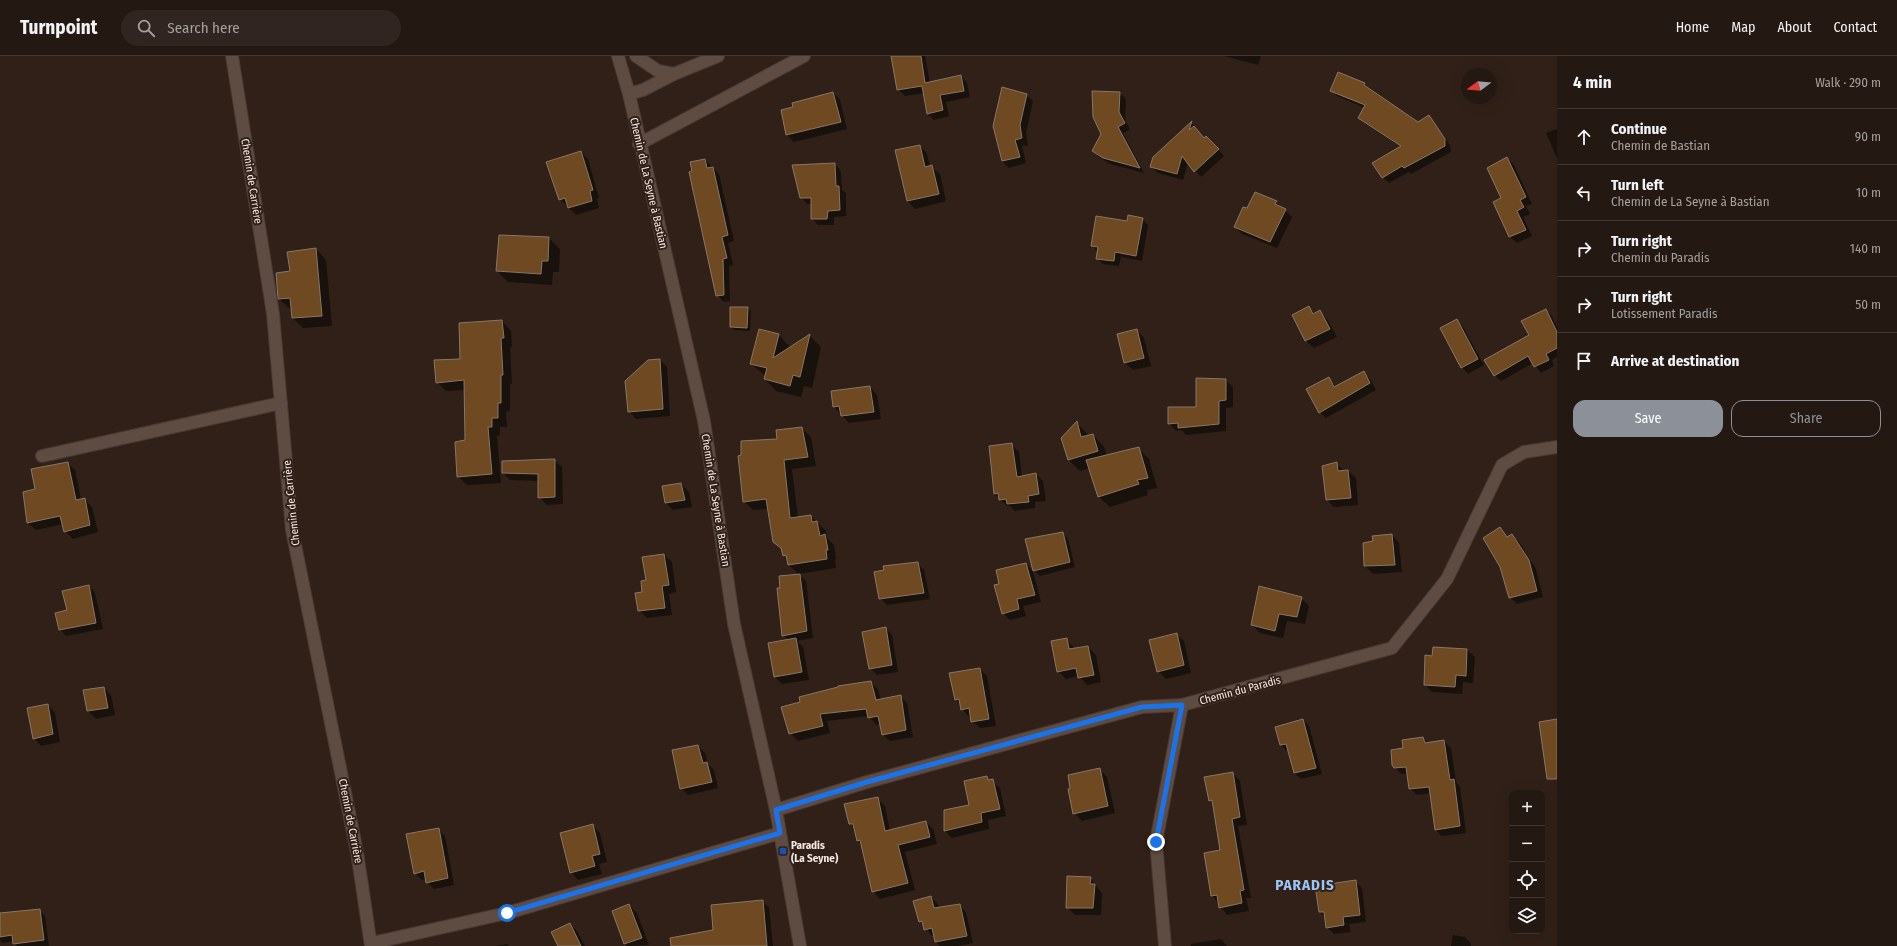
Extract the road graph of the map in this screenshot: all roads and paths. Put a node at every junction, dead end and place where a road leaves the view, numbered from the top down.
1 (232, 56) edge
2 (618, 56) edge
3 (636, 56) edge
4 (718, 56) edge
5 (804, 56) edge
6 (674, 74) junction
7 (629, 94) junction
8 (639, 144) junction
9 (281, 403) junction
10 (1557, 447) edge
11 (42, 456) dead end
12 (1182, 705) junction
13 (776, 810) junction
14 (780, 833) junction
15 (372, 945) edge
16 (800, 946) edge
17 (1165, 946) edge

1 - 9 street, Chemin de Carrière
2 - 7 street, Chemin de La Seyne à Bastian
3 - 6 street
4 - 6 street
5 - 8 street
6 - 7 street
7 - 8 street, Chemin de La Seyne à Bastian
8 - 13 street, Chemin de La Seyne à Bastian
9 - 11 street
9 - 15 street, Chemin de Carrière
10 - 12 street, Chemin du Paradis
12 - 13 street, Chemin du Paradis
12 - 17 street
13 - 14 street, Chemin de La Seyne à Bastian
14 - 15 street
14 - 16 street, Chemin de La Seyne à Bastian

